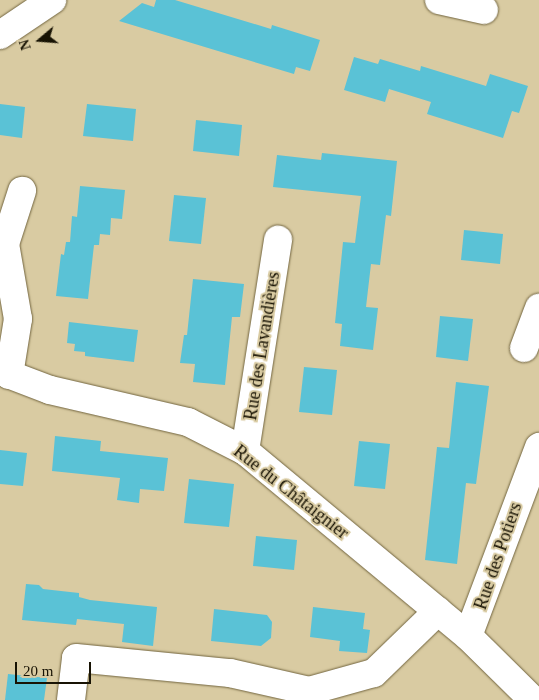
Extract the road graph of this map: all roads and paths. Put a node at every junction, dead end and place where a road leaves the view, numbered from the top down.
1 (52, 0) edge
2 (439, 0) edge
3 (484, 10) dead end
4 (0, 35) edge
5 (22, 191) dead end
6 (278, 240) dead end
7 (539, 308) edge
8 (524, 348) dead end
9 (4, 373) edge
10 (539, 447) edge
11 (245, 451) junction
12 (438, 611) junction
13 (468, 636) junction
14 (71, 700) edge
15 (534, 700) edge

1 - 4 street
2 - 3 street
5 - 9 street
6 - 11 street, Rue des Lavandières
7 - 8 street
9 - 11 street, Rue du Châtaignier
10 - 13 street, Rue des Potiers
11 - 12 street, Rue du Châtaignier
12 - 13 street, Rue du Châtaignier
12 - 14 street
13 - 15 street, Rue du Châtaignier

